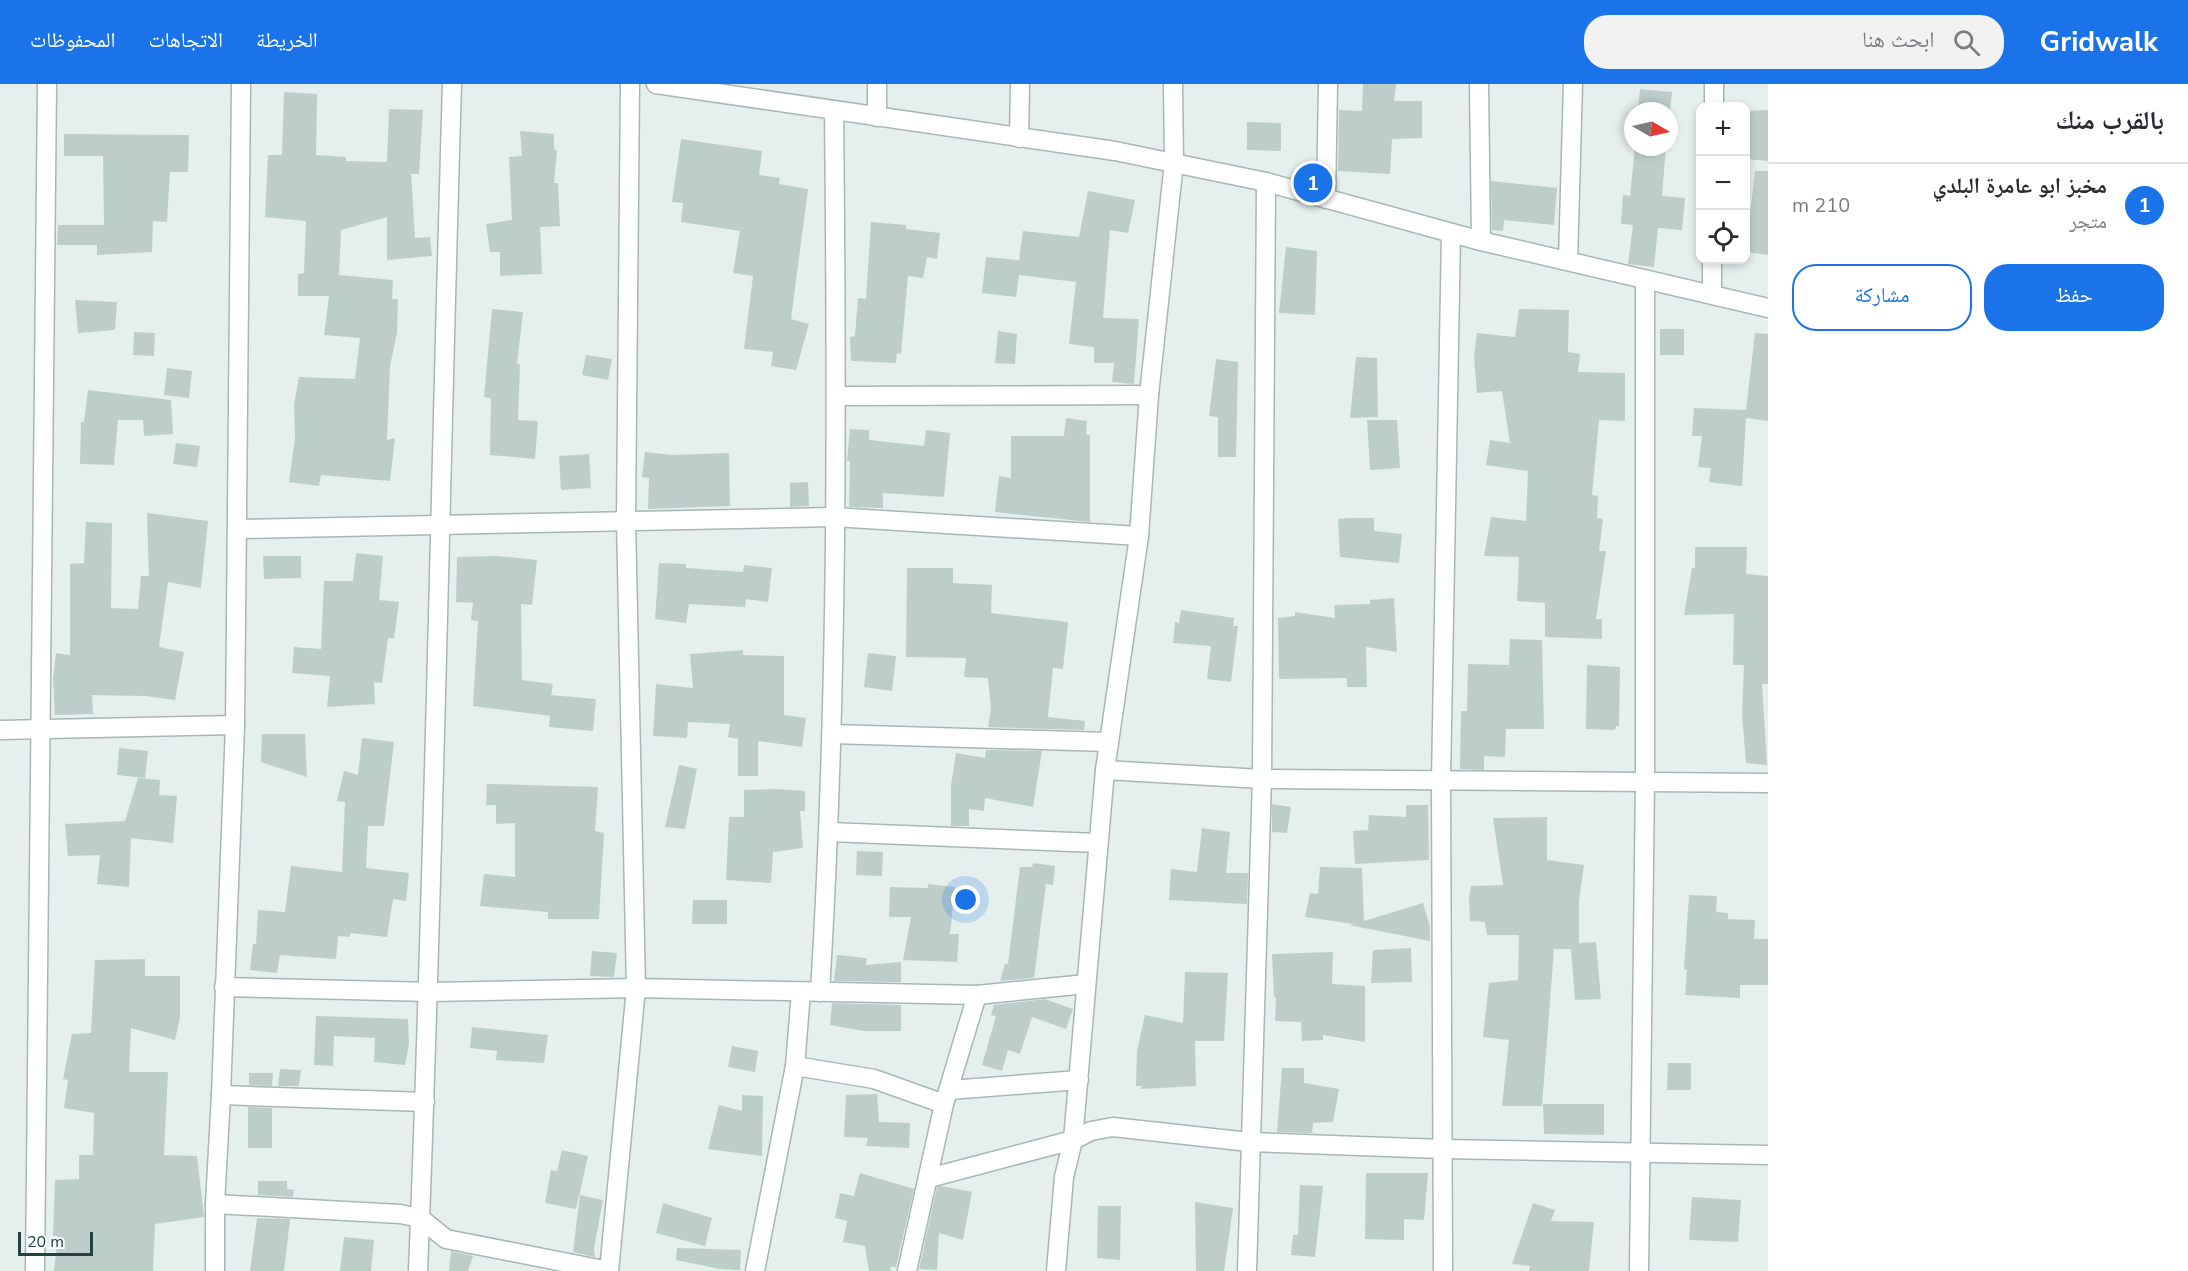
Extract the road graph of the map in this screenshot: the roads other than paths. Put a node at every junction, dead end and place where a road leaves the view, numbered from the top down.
1 (47, 84) edge
2 (241, 84) edge
3 (453, 84) edge
4 (630, 84) edge
5 (656, 84) edge
6 (877, 84) edge
7 (1020, 84) edge
8 (1173, 84) edge
9 (1328, 84) edge
10 (1479, 84) edge
11 (1573, 84) edge
12 (1714, 84) edge
13 (729, 90) edge
14 (1714, 102) edge
15 (834, 110) junction
16 (877, 117) junction
17 (1019, 138) junction
18 (1174, 162) junction
19 (1266, 182) junction
20 (1326, 199) junction
21 (1451, 234) junction
22 (1481, 241) junction
23 (1568, 260) junction
24 (1713, 264) edge
25 (1645, 280) junction
26 (1712, 293) junction
27 (1768, 308) edge
28 (1149, 395) junction
29 (837, 396) junction
30 (834, 517) junction
31 (626, 520) junction
32 (439, 526) junction
33 (238, 529) junction
34 (1138, 536) junction
35 (235, 725) junction
36 (40, 728) junction
37 (0, 730) edge
38 (832, 734) junction
39 (1108, 742) junction
40 (1105, 770) junction
41 (1262, 779) junction
42 (1441, 780) junction
43 (1645, 780) junction
44 (1768, 783) edge
45 (830, 832) junction
46 (1098, 843) junction
47 (1086, 984) junction
48 (224, 987) junction
49 (636, 988) junction
50 (429, 992) junction
51 (801, 992) junction
52 (820, 992) junction
53 (977, 995) junction
54 (795, 1066) junction
55 (1079, 1080) junction
56 (222, 1095) junction
57 (947, 1097) junction
58 (425, 1102) junction
59 (1073, 1140) junction
60 (1249, 1142) junction
61 (1442, 1149) junction
62 (1639, 1152) junction
63 (1768, 1155) edge
64 (929, 1178) junction
65 (215, 1204) junction
66 (420, 1218) junction
67 (35, 1271) edge
68 (215, 1271) edge
69 (418, 1271) edge
70 (754, 1271) edge
71 (907, 1271) edge
72 (1056, 1271) edge
73 (1247, 1271) edge
74 (1443, 1271) edge
75 (1639, 1271) edge

1 - 36 street
2 - 33 street
3 - 32 street
4 - 31 street
5 - 13 street
6 - 16 street
7 - 17 street
8 - 18 street
9 - 20 street
10 - 22 street
11 - 23 street
12 - 14 street
13 - 15 street
15 - 16 street
15 - 29 street
16 - 17 street
17 - 18 street
18 - 19 street
18 - 28 street
19 - 20 street
19 - 41 street
20 - 21 street
21 - 22 street
21 - 42 street
22 - 23 street
23 - 25 street
24 - 26 street
25 - 26 street
25 - 43 street
26 - 27 street
28 - 29 street
28 - 34 street
29 - 30 street
30 - 31 street
30 - 34 street
30 - 38 street
31 - 32 street
31 - 49 street
32 - 33 street
32 - 50 street
33 - 35 street
34 - 39 street
35 - 36 street
35 - 48 street
36 - 37 street
36 - 67 street
38 - 39 street
38 - 45 street
39 - 40 street
40 - 41 street
40 - 46 street
41 - 42 street
41 - 60 street
42 - 43 street
42 - 61 street
43 - 44 street
43 - 62 street
45 - 46 street
45 - 52 street
46 - 47 street
47 - 53 street
47 - 55 street
48 - 50 street
48 - 56 street
49 - 50 street
49 - 51 street
49 - 66 street
50 - 58 street
51 - 52 street
51 - 54 street
52 - 53 street
53 - 57 street
54 - 57 street
54 - 70 street
55 - 57 street
55 - 59 street
56 - 58 street
56 - 65 street
57 - 64 street
58 - 66 street
59 - 60 street
59 - 64 street
59 - 72 street
60 - 61 street
60 - 73 street
61 - 62 street
61 - 74 street
62 - 63 street
62 - 75 street
64 - 71 street
65 - 66 street
65 - 68 street
66 - 69 street

